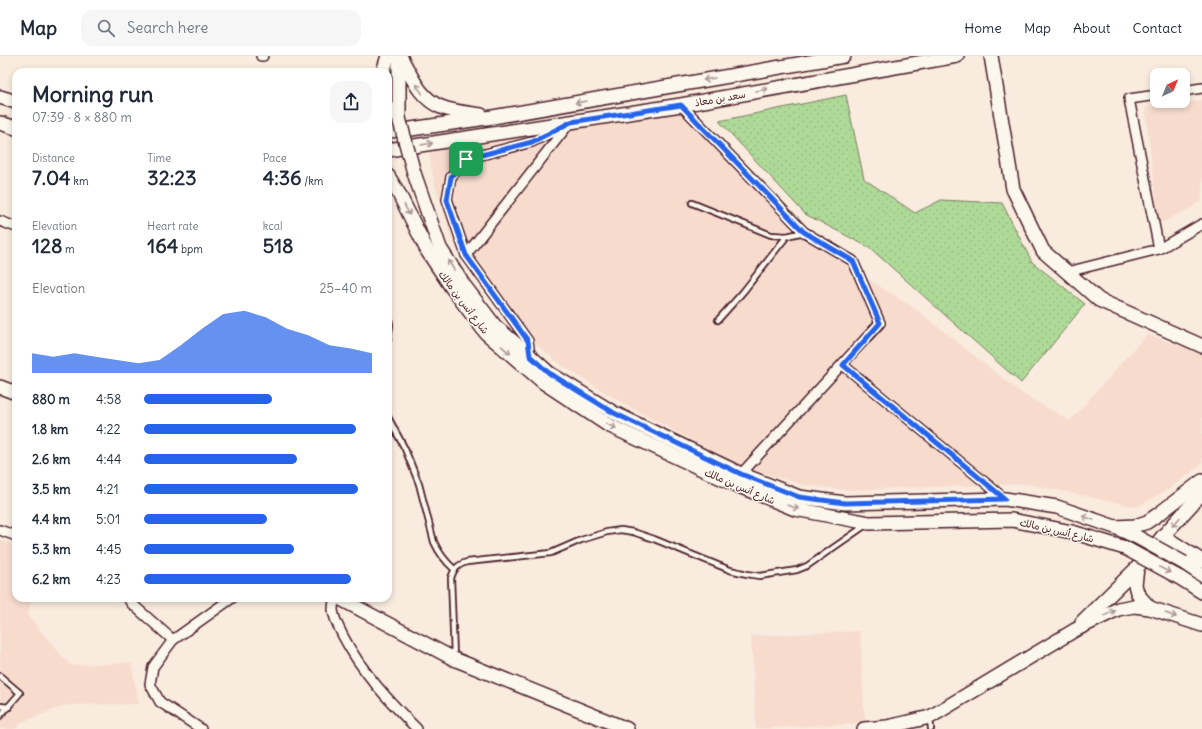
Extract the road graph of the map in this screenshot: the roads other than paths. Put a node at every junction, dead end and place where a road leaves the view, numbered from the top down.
1 (388, 56) edge
2 (400, 56) edge
3 (844, 56) edge
4 (957, 56) edge
5 (991, 56) edge
6 (384, 68) edge
7 (1202, 88) edge
8 (1190, 90) edge
9 (1150, 96) edge
10 (0, 97) edge
11 (12, 101) edge
12 (681, 105) junction
13 (392, 113) edge
14 (492, 117) junction
15 (399, 118) junction
16 (571, 122) junction
17 (0, 123) edge
18 (12, 127) edge
19 (392, 131) edge
20 (392, 149) edge
21 (392, 183) edge
22 (692, 203) dead end
23 (0, 222) edge
24 (1202, 224) edge
25 (12, 226) edge
26 (804, 232) junction
27 (787, 236) junction
28 (1159, 250) junction
29 (466, 255) junction
30 (1067, 272) junction
31 (718, 320) dead end
32 (1202, 346) edge
33 (530, 356) junction
34 (843, 365) junction
35 (0, 387) edge
36 (12, 392) edge
37 (392, 425) edge
38 (741, 474) junction
39 (1202, 481) edge
40 (1202, 493) edge
41 (1005, 499) junction
42 (869, 523) junction
43 (1115, 527) junction
44 (0, 530) edge
45 (12, 534) edge
46 (1163, 536) junction
47 (1202, 561) edge
48 (1137, 568) junction
49 (454, 569) junction
50 (1202, 575) edge
51 (1202, 592) edge
52 (131, 602) edge
53 (226, 602) edge
54 (334, 602) edge
55 (353, 603) edge
56 (1150, 608) junction
57 (1202, 625) edge
58 (1075, 630) junction
59 (173, 640) junction
60 (454, 659) junction
61 (0, 676) edge
62 (0, 706) edge
63 (9, 707) junction
64 (0, 716) edge
65 (931, 723) edge
66 (201, 729) edge
67 (417, 729) edge
68 (627, 729) edge
69 (864, 729) edge

1 - 6 main road
14 -> 2 main road
2 - 15 main road, شارع أنس بن مالك
3 -> 14 main road, سعد بن معاذ
12 -> 4 main road, سعد بن معاذ
5 - 30 main road
7 - 8 street
9 - 28 street
10 - 11 main road
12 - 16 main road, سعد بن معاذ
12 - 26 street
13 - 15 main road
14 - 19 main road, سعد بن معاذ
33 -> 15 main road, شارع أنس بن مالك, bridge
20 -> 16 main road, سعد بن معاذ
16 - 29 street
16 - 29 street
17 - 18 main road
21 -> 42 main road, شارع أنس بن مالك
22 - 27 lane
23 - 25 street
24 - 28 street
26 - 27 lane
26 - 34 street
27 - 31 lane
28 - 30 street
29 - 33 street
30 - 32 main road
33 - 38 main road, شارع أنس بن مالك
34 - 38 street
34 - 41 street
35 - 36 main road
37 - 49 lane
38 - 41 main road, شارع أنس بن مالك
39 - 43 main road
40 -> 46 main road
43 -> 41 main road, شارع أنس بن مالك
42 - 49 lane
42 -> 51 main road, شارع أنس بن مالك, bridge
43 - 50 main road, شارع أنس بن مالك, bridge
44 - 45 street
46 - 47 main road
46 - 48 main road
48 - 56 main road
48 - 58 main road
49 - 60 lane
52 - 59 street
53 - 59 street
54 - 67 street
55 - 60 main road
56 -> 57 main road
58 -> 56 main road
58 - 65 main road
59 - 66 street
60 - 68 main road
61 - 63 lane
62 - 63 lane
63 - 64 lane
65 - 69 main road

